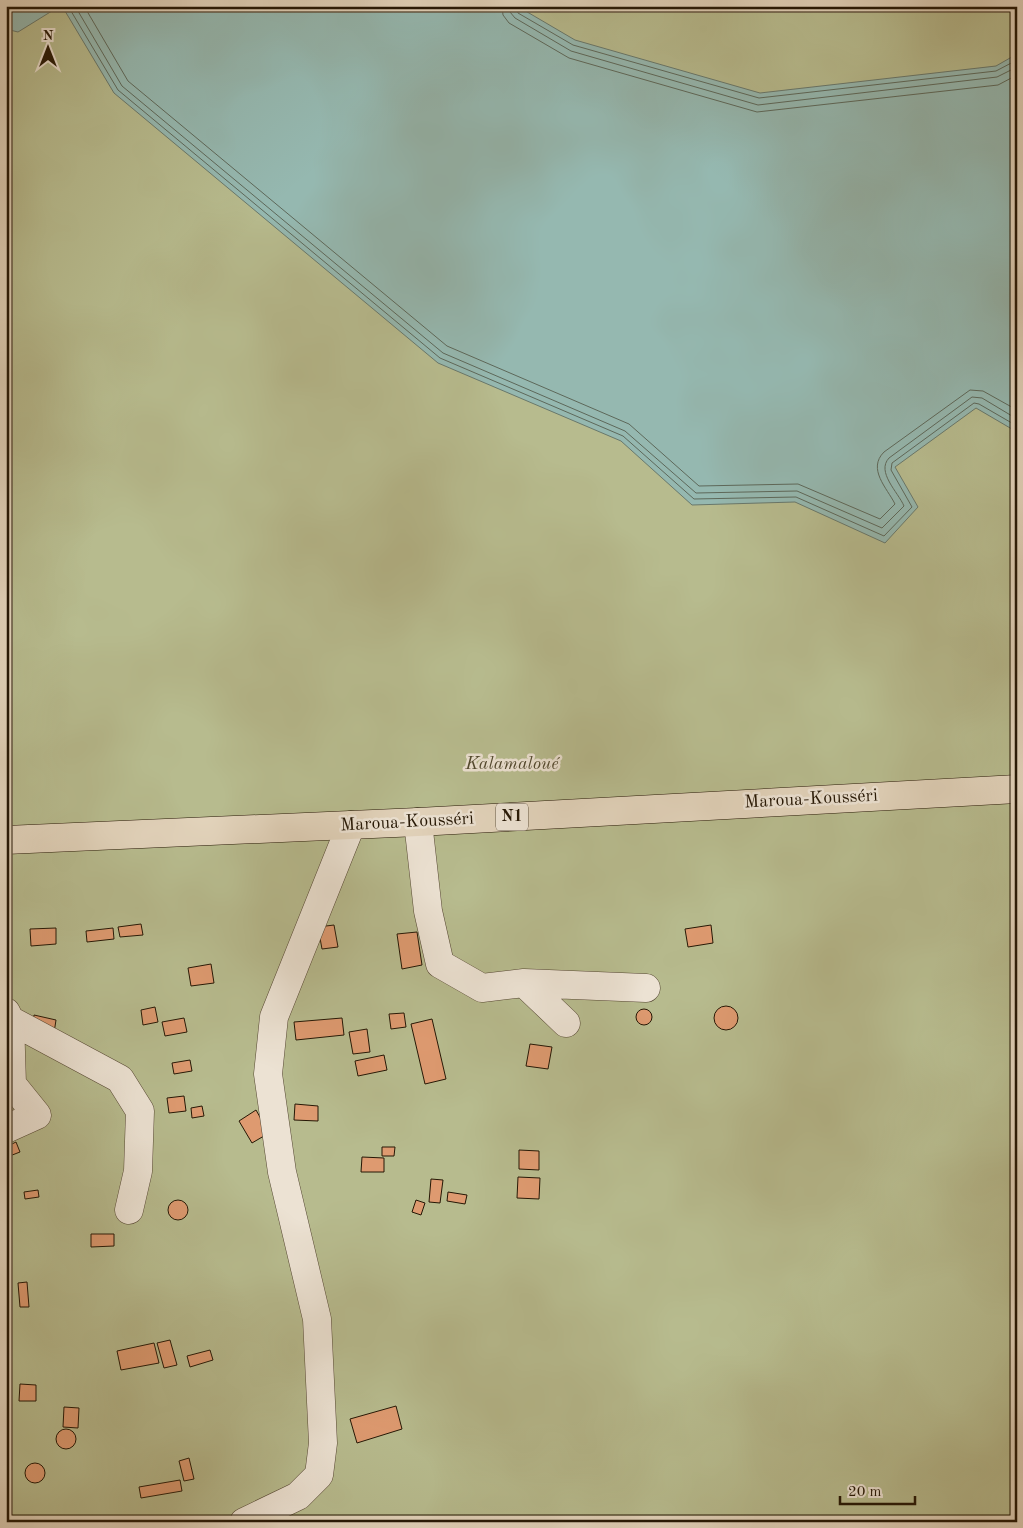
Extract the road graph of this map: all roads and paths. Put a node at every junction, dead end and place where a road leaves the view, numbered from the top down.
1 (1017, 789) edge
2 (418, 822) junction
3 (351, 825) junction
4 (6, 840) edge
5 (524, 984) junction
6 (646, 988) dead end
7 (8, 1016) edge
8 (566, 1023) dead end
9 (9, 1088) edge
10 (6, 1129) edge
11 (129, 1210) dead end
12 (244, 1522) edge

1 - 2 highway, Maroua-Kousséri / N1
2 - 3 highway, Maroua-Kousséri / N1
2 - 5 street
3 - 4 highway, Maroua-Kousséri / N1
3 - 12 street
5 - 6 street
5 - 8 street
7 - 9 street
7 - 11 street
9 - 10 street

